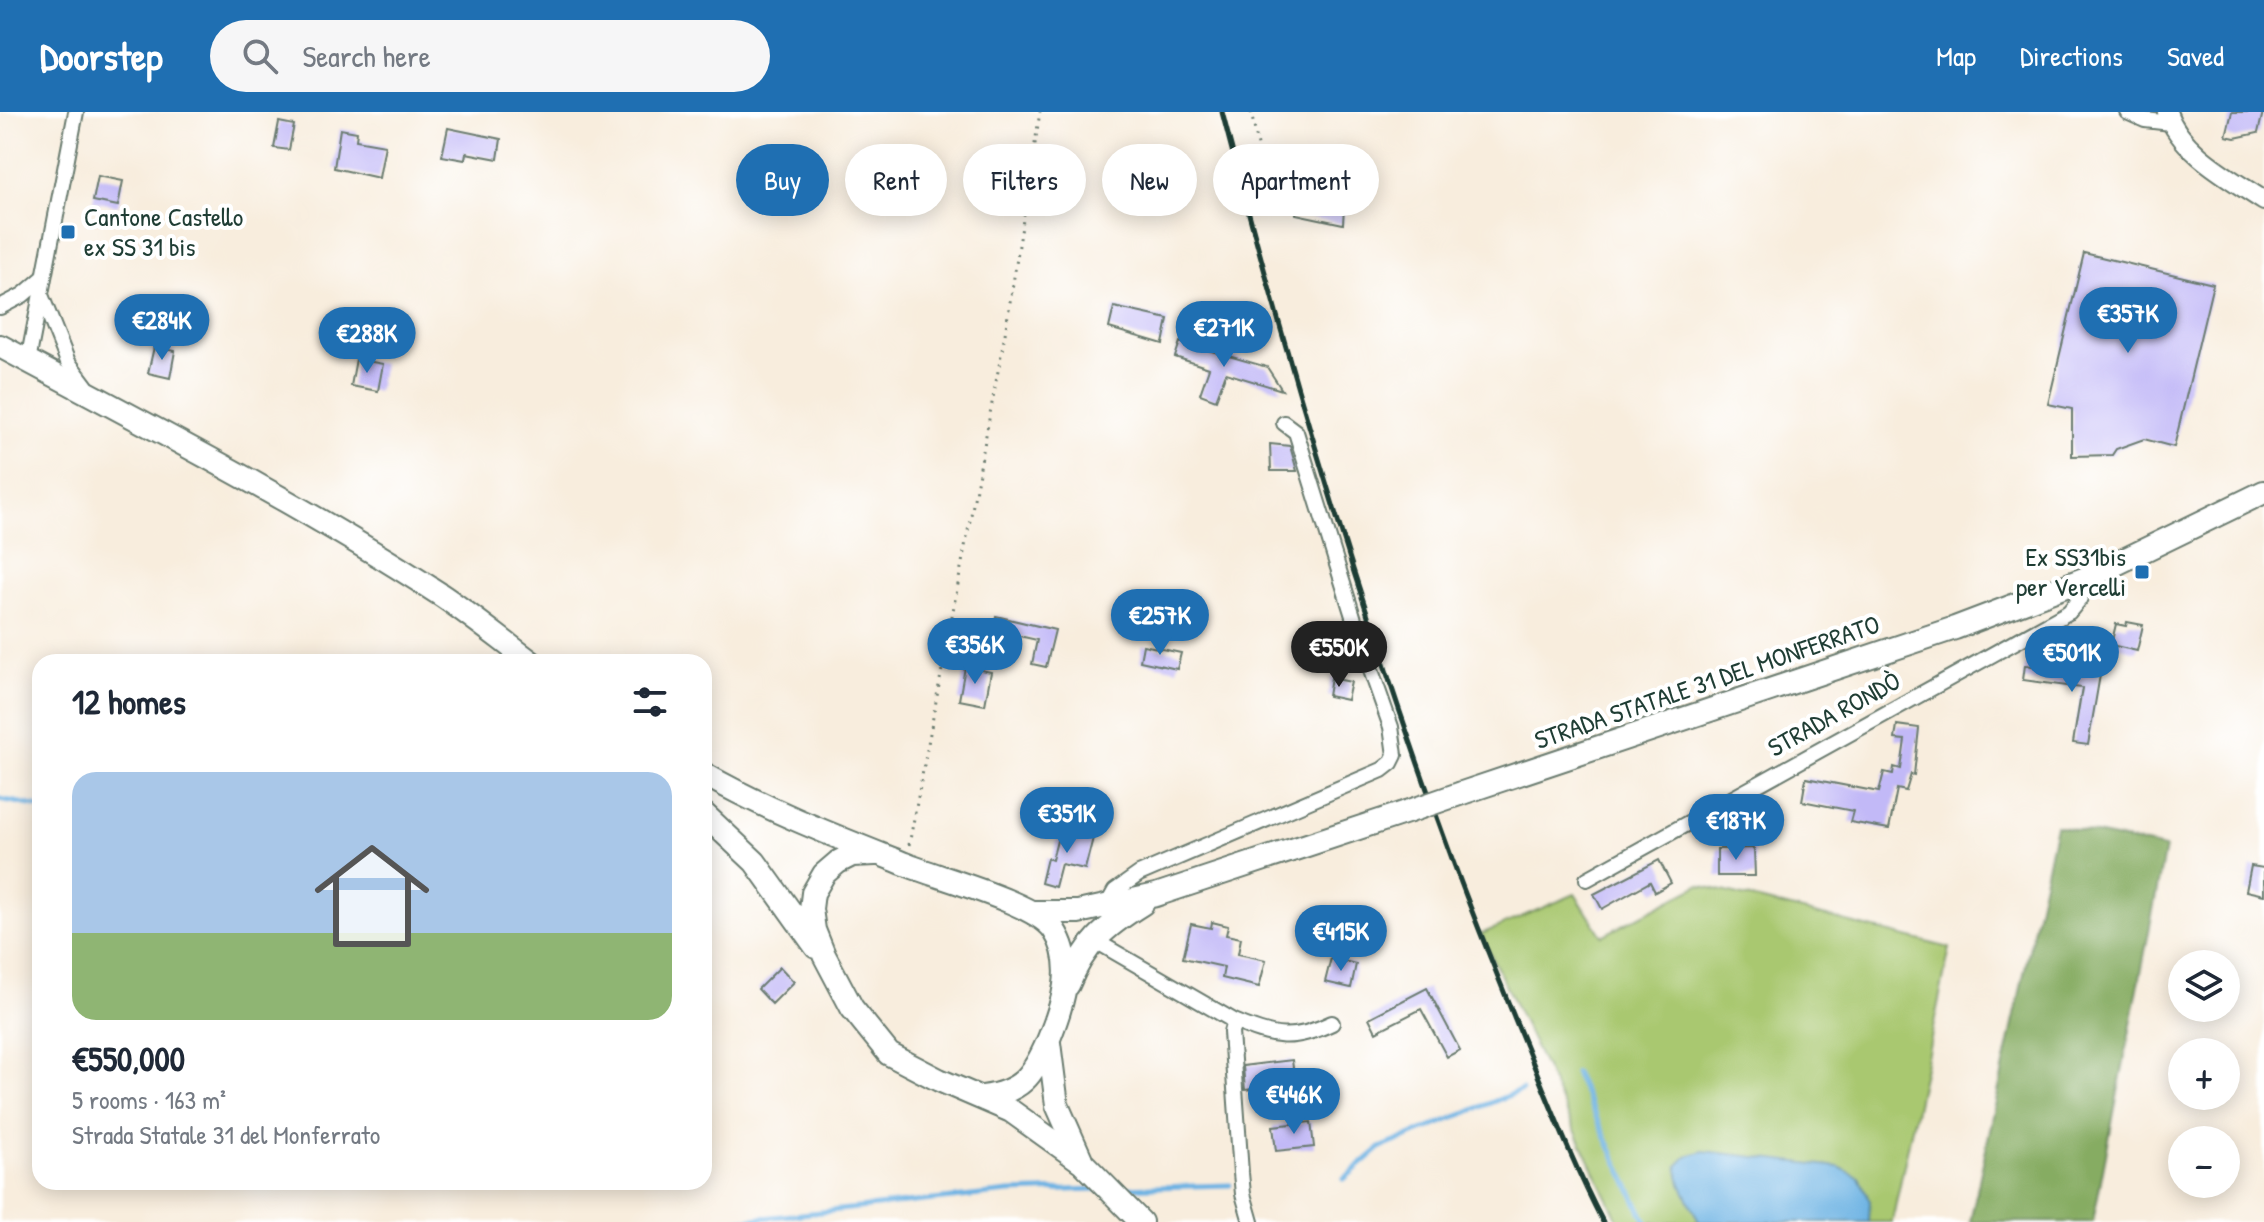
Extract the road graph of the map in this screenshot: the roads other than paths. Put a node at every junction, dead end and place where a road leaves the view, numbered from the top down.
1 (76, 112) edge
2 (2127, 112) edge
3 (2169, 117) edge
4 (2264, 201) edge
5 (44, 277) junction
6 (41, 294) junction
7 (0, 307) edge
8 (0, 346) edge
9 (28, 361) junction
10 (97, 398) junction
11 (1284, 423) dead end
12 (2264, 492) edge
13 (2089, 577) junction
14 (520, 654) edge
15 (712, 778) edge
16 (712, 822) edge
17 (880, 854) junction
18 (1587, 879) dead end
19 (1156, 895) junction
20 (1106, 906) junction
21 (1034, 912) junction
22 (1098, 936) junction
23 (824, 955) junction
24 (1065, 994) junction
25 (1234, 1021) junction
26 (1332, 1023) dead end
27 (1049, 1038) junction
28 (983, 1097) junction
29 (1088, 1168) junction
30 (1141, 1222) edge
31 (1251, 1222) edge

1 - 5 street
2 - 3 street
3 - 4 street
5 - 6 street
5 - 7 street
6 - 9 street
6 - 10 street
8 - 9 main road
9 - 10 main road
10 - 14 main road
11 - 20 street
12 - 13 main road, STRADA STATALE 31 DEL MONFERRATO
13 - 18 street, STRADA RONDÒ
13 - 19 main road, STRADA STATALE 31 DEL MONFERRATO, bridge
15 - 17 main road
16 - 23 main road
17 - 21 main road
17 - 23 main road
19 - 20 main road, STRADA STATALE 31 DEL MONFERRATO
19 - 22 main road, STRADA STATALE 31 DEL MONFERRATO
20 - 21 main road, STRADA STATALE 31 DEL MONFERRATO
20 - 22 street
21 - 24 main road
22 - 24 main road, STRADA STATALE 31 DEL MONFERRATO
22 - 25 street
23 - 28 main road
24 - 27 main road
25 - 26 street
25 - 31 street
27 - 28 main road
27 - 29 main road
28 - 29 main road
29 - 30 main road

